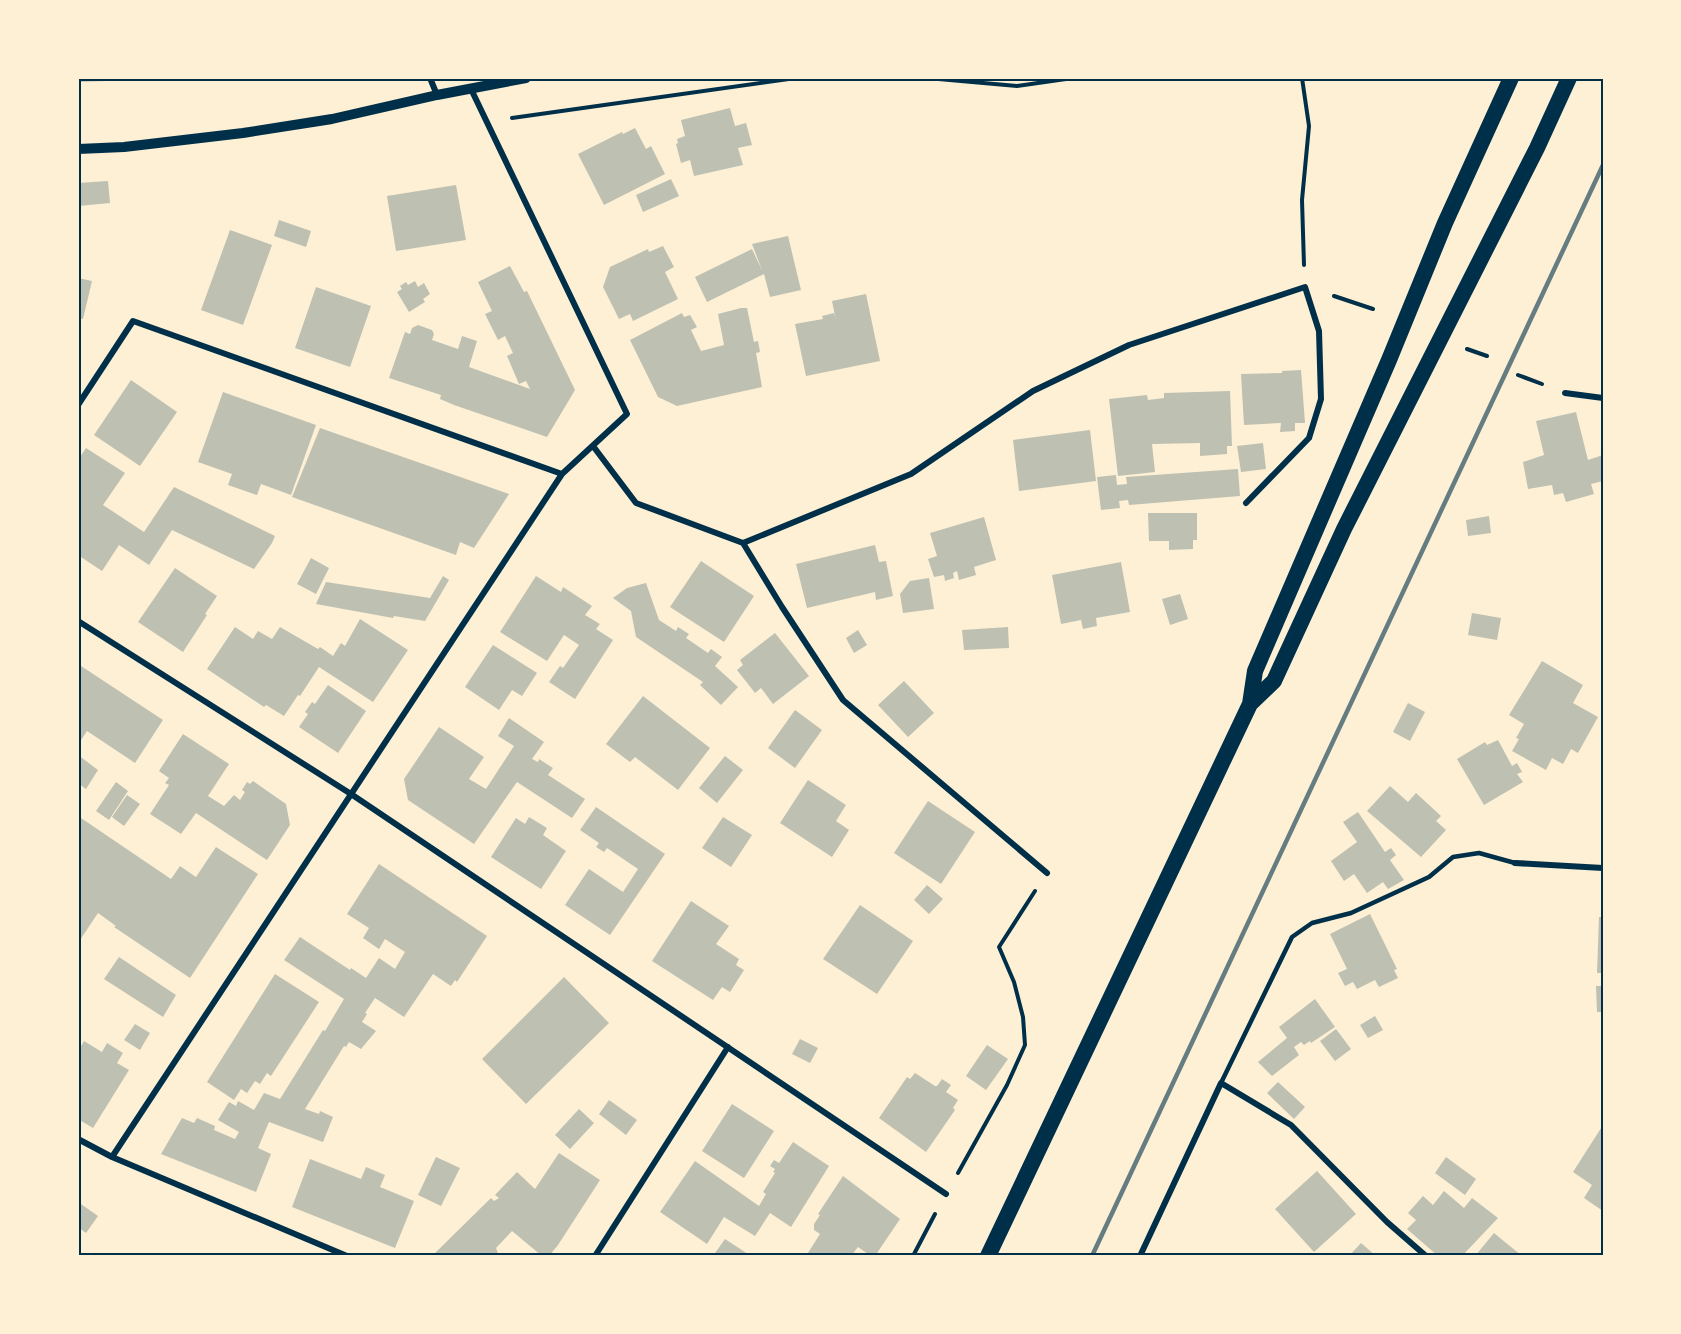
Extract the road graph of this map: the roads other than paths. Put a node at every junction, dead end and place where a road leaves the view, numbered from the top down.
1 (430, 78) edge
2 (526, 78) edge
3 (1511, 78) edge
4 (1569, 78) edge
5 (471, 89) junction
6 (437, 95) junction
7 (78, 149) edge
8 (1565, 393) dead end
9 (1603, 398) edge
10 (78, 405) edge
11 (593, 446) junction
12 (562, 474) junction
13 (1246, 502) dead end
14 (743, 543) junction
15 (78, 621) edge
16 (1250, 704) junction
17 (351, 794) junction
18 (1515, 863) joint
19 (1603, 868) edge
20 (1047, 873) road end
21 (728, 1047) junction
22 (1221, 1083) junction
23 (78, 1138) edge
24 (112, 1157) junction
25 (946, 1194) road end
26 (347, 1256) edge
27 (595, 1256) edge
28 (988, 1256) edge
29 (1140, 1256) edge
30 (1426, 1256) edge

1 - 6 street
2 - 5 street
3 - 16 highway
4 - 16 highway
5 - 6 street
5 - 11 street
6 - 7 street
8 - 9 street
10 - 12 street
11 - 12 street
11 - 14 street
12 - 17 street
13 - 14 street
14 - 20 street
15 - 17 street
16 - 28 highway
17 - 21 street
17 - 24 street
18 - 19 street
18 - 22 lane
21 - 25 street
21 - 27 street
22 - 29 street
22 - 30 street
23 - 24 street
24 - 26 street

